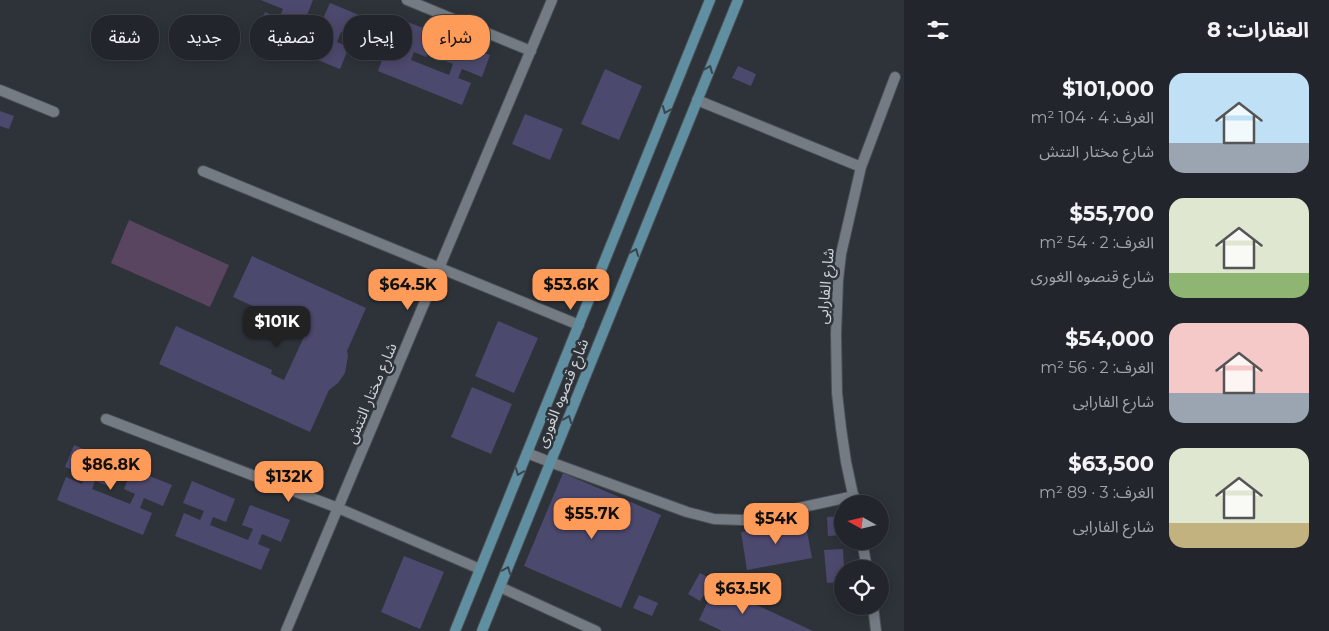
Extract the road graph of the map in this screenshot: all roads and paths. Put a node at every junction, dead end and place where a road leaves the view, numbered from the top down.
1 (408, 0) edge
2 (552, 0) edge
3 (710, 0) edge
4 (738, 0) edge
5 (531, 51) junction
6 (895, 78) dead end
7 (0, 90) edge
8 (697, 100) junction
9 (54, 112) dead end
10 (861, 167) junction
11 (203, 172) dead end
12 (439, 268) junction
13 (579, 325) junction
14 (106, 419) dead end
15 (527, 452) junction
16 (550, 462) junction
17 (853, 495) edge
18 (834, 504) edge
19 (338, 508) junction
20 (480, 569) junction
21 (500, 587) junction
22 (874, 615) edge
23 (286, 631) edge
24 (455, 631) edge
25 (482, 631) edge
26 (596, 631) edge
27 (876, 631) edge

1 - 5 street
2 - 5 street, شارع مختار التتش
3 -> 13 street, شارع قنصوه الغورى
8 -> 4 street, شارع قنصوه الغورى
5 - 12 street, شارع مختار التتش
6 - 10 street, شارع الفارابى
7 - 9 street
8 - 10 street
16 -> 8 street, شارع قنصوه الغورى
10 - 17 street, شارع الفارابى
11 - 12 street
12 - 13 street
12 - 19 street, شارع مختار التتش
13 - 15 street, شارع قنصوه الغورى
14 - 19 street
15 - 16 street
15 -> 20 street, شارع قنصوه الغورى
16 - 18 street
21 -> 16 street, شارع قنصوه الغورى
19 - 20 street
19 - 23 street, شارع مختار التتش
20 - 24 street, شارع قنصوه الغورى
21 - 25 street, شارع قنصوه الغورى
21 - 26 street
22 - 27 street

